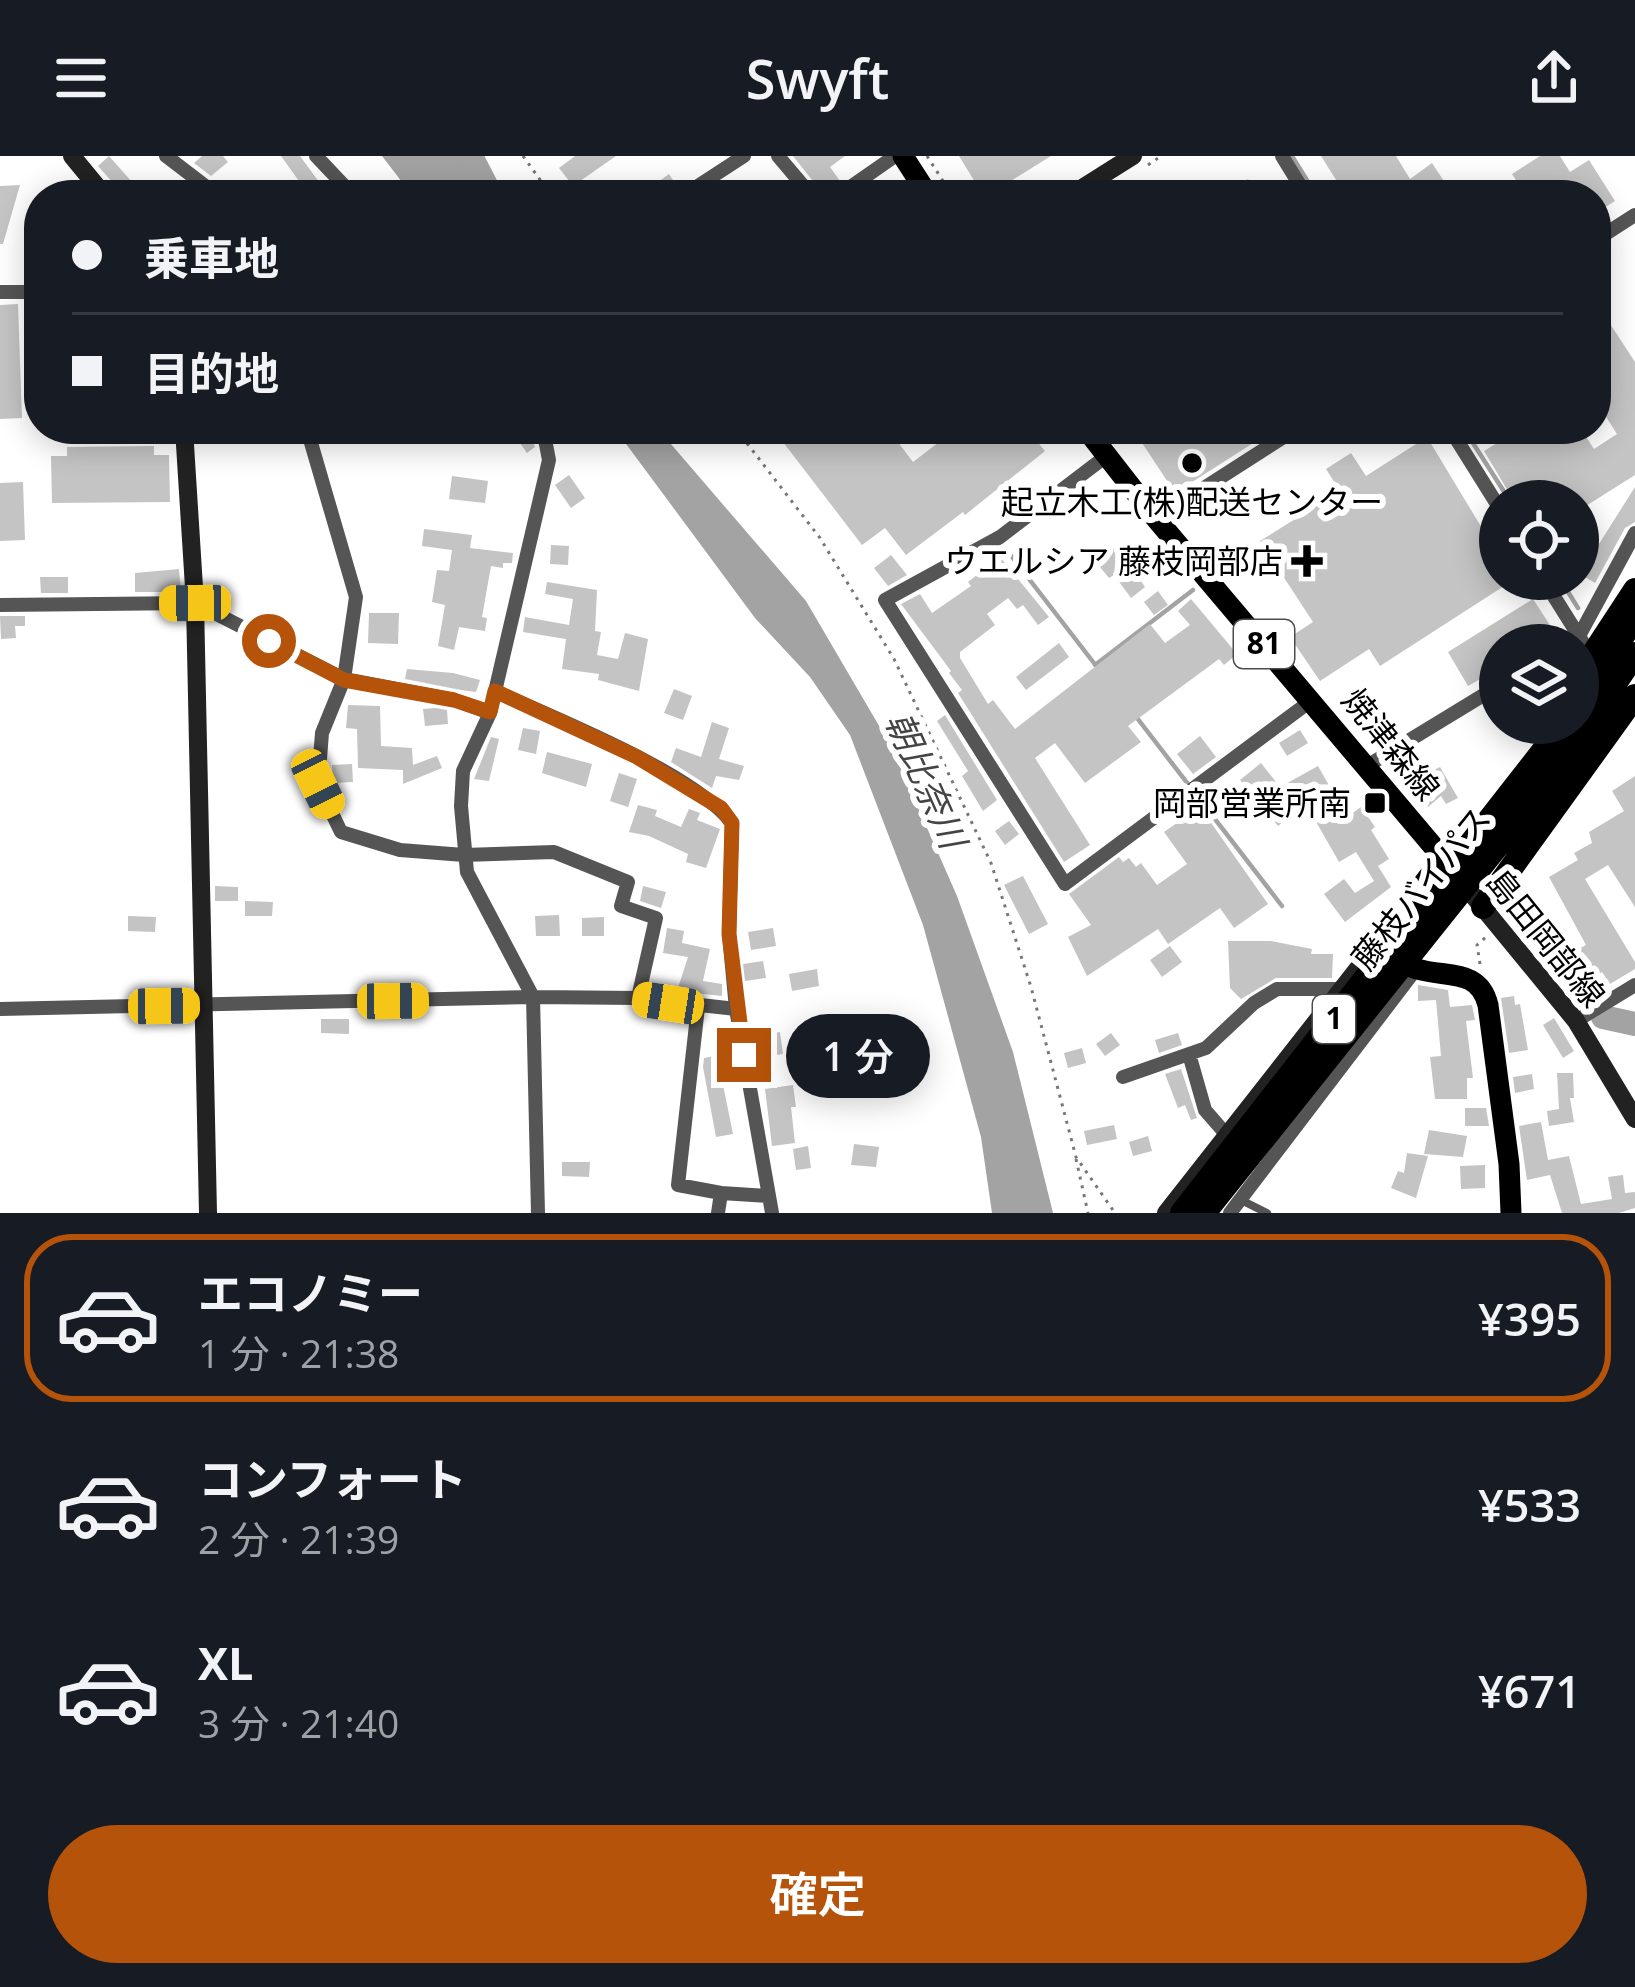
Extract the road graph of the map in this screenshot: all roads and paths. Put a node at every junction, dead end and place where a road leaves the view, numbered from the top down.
1 (72, 156) edge
2 (166, 156) edge
3 (316, 156) edge
4 (744, 156) edge
5 (778, 156) edge
6 (899, 156) edge
7 (1133, 156) edge
8 (92, 180) edge
9 (199, 180) edge
10 (338, 180) edge
11 (710, 180) edge
12 (798, 180) edge
13 (862, 180) edge
14 (1095, 180) edge
15 (185, 444) edge
16 (311, 444) edge
17 (546, 444) edge
18 (748, 444) edge
19 (1096, 444) edge
20 (1273, 444) edge
21 (1459, 444) edge
22 (1105, 457) junction
23 (1482, 480) edge
24 (1153, 515) junction
25 (1635, 533) edge
26 (1635, 590) edge
27 (195, 603) junction
28 (0, 605) edge
29 (1635, 617) edge
30 (1582, 624) edge
31 (1599, 645) edge
32 (1635, 654) edge
33 (1599, 673) edge
34 (344, 680) junction
35 (495, 691) junction
36 (1479, 698) edge
37 (1312, 700) junction
38 (490, 712) junction
39 (1633, 714) edge
40 (1529, 744) edge
41 (1549, 744) edge
42 (1367, 766) junction
43 (464, 855) junction
44 (1443, 859) junction
45 (1483, 907) junction
46 (1374, 948) junction
47 (1416, 969) junction
48 (1635, 985) edge
49 (1341, 988) junction
50 (533, 998) junction
51 (638, 998) junction
52 (205, 1005) junction
53 (698, 1007) junction
54 (0, 1009) edge
55 (736, 1009) junction
56 (1576, 1021) junction
57 (1189, 1054) junction
58 (1123, 1077) dead end
59 (1635, 1119) edge
60 (1225, 1133) junction
61 (1076, 1157) junction
62 (721, 1193) junction
63 (769, 1196) junction
64 (1240, 1200) junction
65 (208, 1213) edge
66 (538, 1213) edge
67 (718, 1213) edge
68 (772, 1213) edge
69 (1088, 1213) edge
70 (1115, 1213) edge
71 (1166, 1213) edge
72 (1182, 1213) edge
73 (1204, 1213) edge
74 (1230, 1213) edge
75 (1267, 1213) edge
76 (1511, 1213) edge

1 - 8 street
2 - 9 street
3 - 10 street
4 - 11 street
5 - 12 street
6 - 13 street
7 - 14 street
15 - 27 street
16 - 34 street
17 - 35 street
18 - 61 path
19 - 22 main road, 焼津森線 / 81
20 - 24 street
21 - 23 street
22 - 24 main road, 焼津森線 / 81
22 - 37 street
24 - 37 main road, 焼津森線 / 81
25 - 30 street
26 - 31 highway
27 - 28 street
27 - 34 street
27 - 52 street
29 - 33 highway
32 - 73 highway, 藤枝バイパス / 1
34 - 38 street
34 - 43 street
35 - 38 street
35 - 55 street
36 - 42 street
37 - 42 main road, 焼津森線 / 81
38 - 43 street
39 - 45 highway
40 - 44 highway
41 - 72 highway, 藤枝バイパス / 1
42 - 44 main road, 焼津森線 / 81
43 - 50 street
43 - 51 street
44 - 45 street, 島田岡部線
44 - 46 main road
45 - 56 street, 島田岡部線
46 - 47 main road
46 - 49 street
47 - 64 street
47 - 76 main road
48 - 56 street
49 - 57 street
49 - 60 street
50 - 51 street
50 - 52 street
50 - 66 street
51 - 53 street
52 - 54 street
52 - 65 street
53 - 55 street
53 - 62 street
55 - 63 street
56 - 59 street, 島田岡部線
57 - 58 street
57 - 60 street
60 - 71 street
61 - 69 path
61 - 70 path
62 - 63 street
62 - 67 street
63 - 68 street
64 - 74 street
64 - 75 lane

